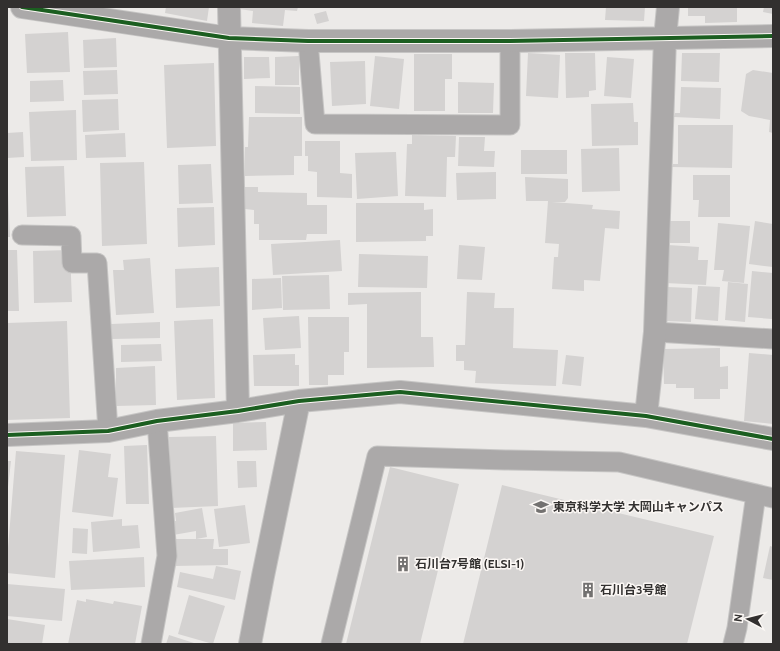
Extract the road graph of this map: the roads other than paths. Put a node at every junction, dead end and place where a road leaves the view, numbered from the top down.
1 (22, 7) edge
2 (229, 7) edge
3 (668, 7) edge
4 (773, 36) edge
5 (230, 38) junction
6 (665, 38) junction
7 (308, 41) junction
8 (510, 41) junction
9 (22, 235) dead end
10 (655, 332) junction
11 (773, 339) edge
12 (299, 401) junction
13 (238, 411) junction
14 (646, 416) junction
15 (157, 421) junction
16 (108, 431) junction
17 (7, 435) edge
18 (773, 439) edge
19 (765, 496) edge
20 (151, 644) edge
21 (250, 644) edge
22 (331, 644) edge
23 (734, 644) edge

1 - 5 street
2 - 5 street
3 - 6 street
4 - 6 street
5 - 7 street
5 - 13 street
6 - 8 street
6 - 10 street
7 - 8 street
7 - 8 lane
9 - 16 lane
10 - 11 lane
10 - 14 street
12 - 13 street
12 - 14 street
12 - 21 street
13 - 15 street
14 - 18 street
15 - 16 street
15 - 20 lane
16 - 17 street
19 - 22 lane
19 - 23 lane

